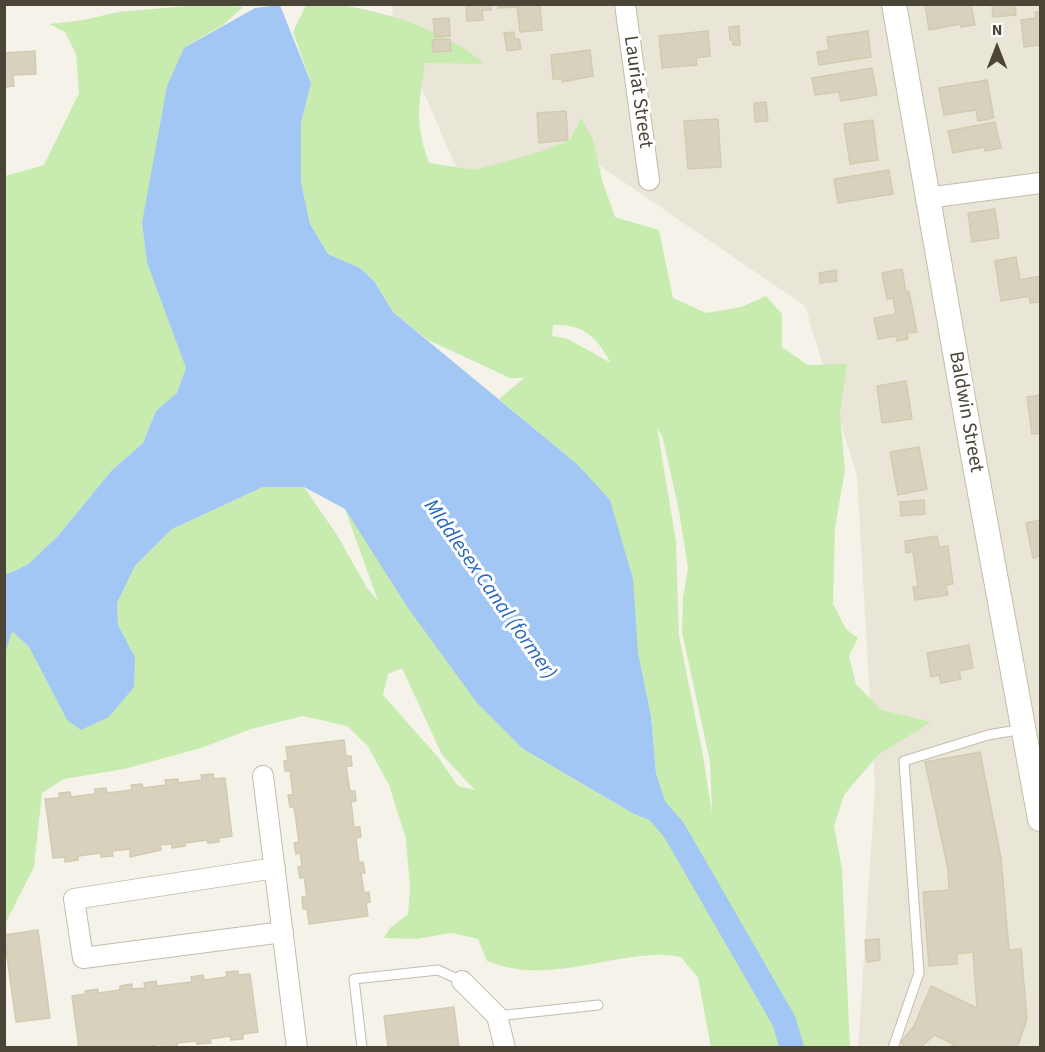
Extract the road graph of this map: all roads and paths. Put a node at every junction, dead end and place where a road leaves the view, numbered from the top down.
1 (625, 4) edge
2 (894, 4) edge
3 (649, 180) dead end
4 (1041, 183) edge
5 (927, 198) junction
6 (1024, 729) junction
7 (263, 776) dead end
8 (1041, 819) edge
9 (275, 868) junction
10 (283, 932) junction
11 (462, 981) joint
12 (598, 1005) dead end
13 (497, 1016) junction
14 (297, 1047) edge
15 (362, 1047) edge
16 (505, 1047) edge
17 (893, 1047) edge

1 - 3 street, Lauriat Street
2 - 5 street, Baldwin Street
4 - 5 street
5 - 6 street, Baldwin Street
6 - 8 street, Baldwin Street
6 - 17 lane
7 - 9 street
9 - 10 street
9 - 10 street
10 - 14 street
11 - 13 street
11 - 15 lane
12 - 13 lane
13 - 16 street

